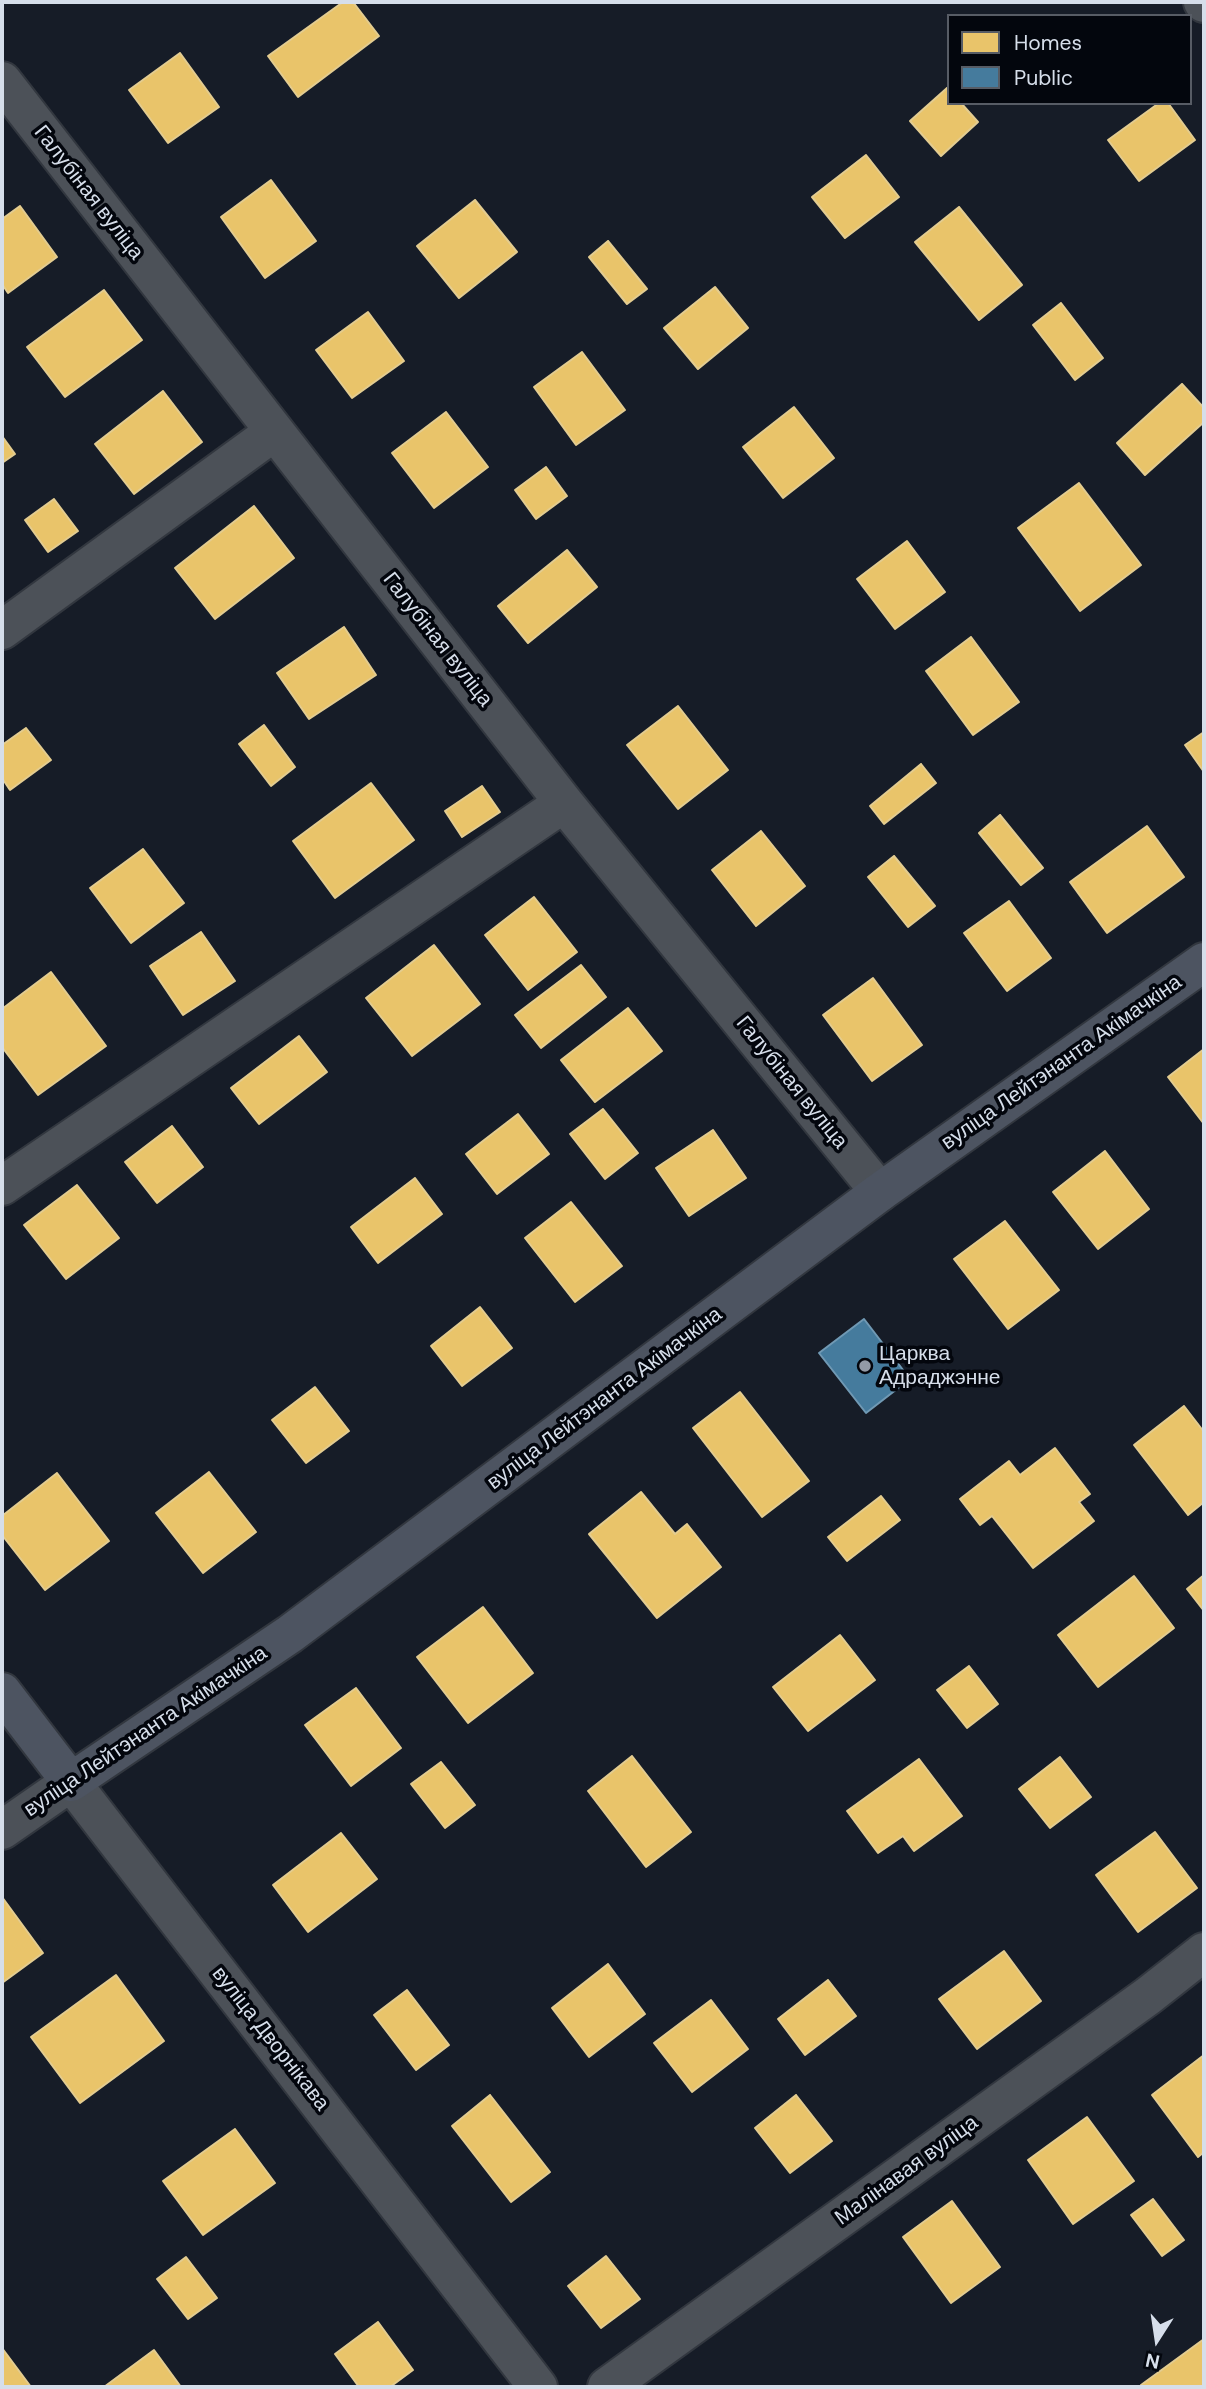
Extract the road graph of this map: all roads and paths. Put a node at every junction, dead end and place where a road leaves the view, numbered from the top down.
1 (2, 82) edge
2 (274, 432) junction
3 (2, 630) edge
4 (564, 803) junction
5 (1204, 962) edge
6 (2, 1186) edge
7 (880, 1192) junction
8 (2, 1692) edge
9 (71, 1782) junction
10 (2, 1830) edge
11 (1204, 1952) edge
12 (538, 2387) edge
13 (607, 2387) edge

1 - 2 street, Галубіная вуліца
2 - 3 street
2 - 4 street, Галубіная вуліца
4 - 6 street
4 - 7 street, Галубіная вуліца
5 - 7 main road, вуліца Лейтэнанта Акімачкіна
7 - 9 main road, вуліца Лейтэнанта Акімачкіна
8 - 9 main road, вуліца Дворнікава
9 - 10 street, вуліца Лейтэнанта Акімачкіна
9 - 12 street, вуліца Дворнікава
11 - 13 street, Малінавая вуліца

